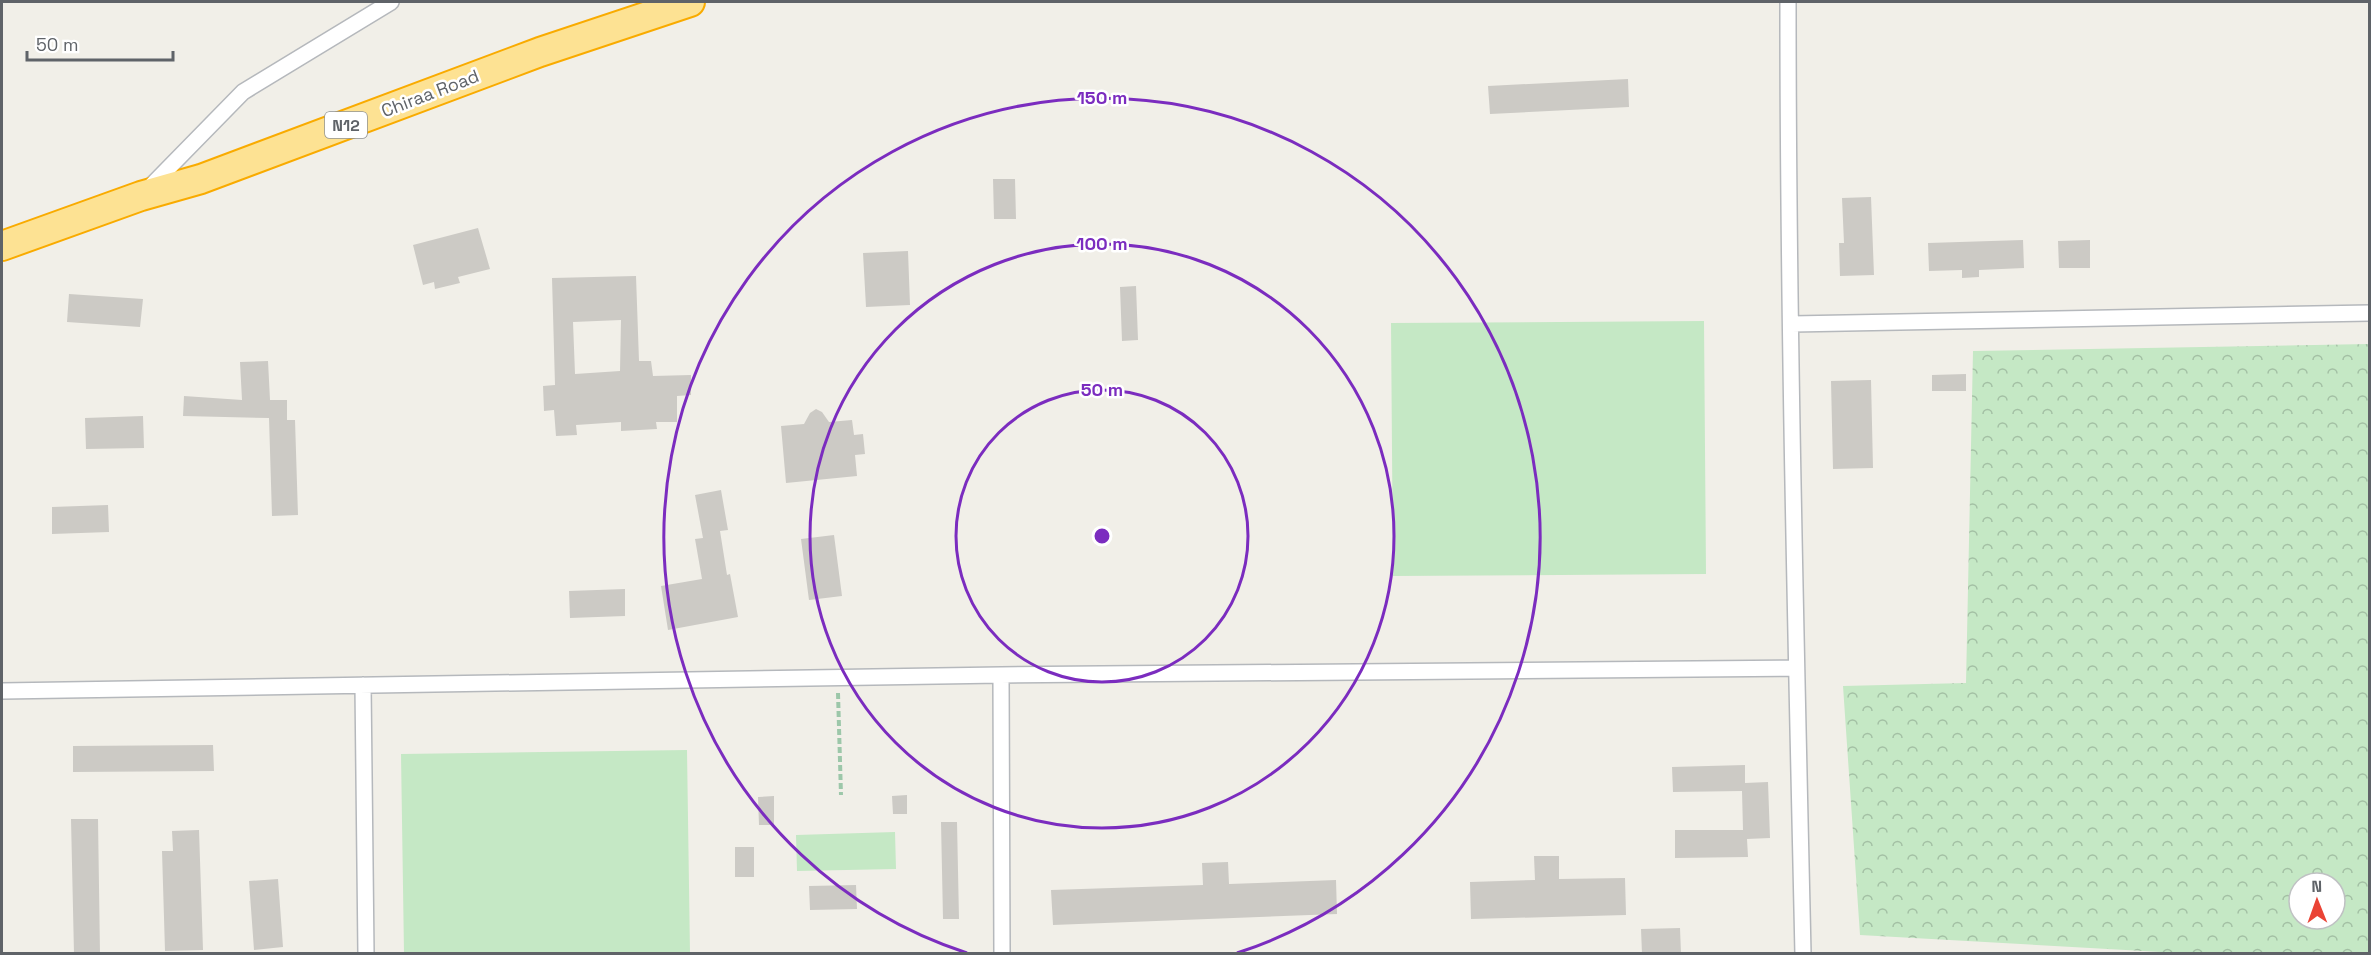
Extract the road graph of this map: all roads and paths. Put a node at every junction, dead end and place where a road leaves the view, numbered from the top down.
1 (391, 2) edge
2 (690, 2) edge
3 (1788, 2) edge
4 (141, 196) junction
5 (2, 246) edge
6 (2370, 314) edge
7 (1792, 324) junction
8 (1796, 668) junction
9 (1001, 675) junction
10 (838, 678) junction
11 (363, 685) junction
12 (2, 691) edge
13 (841, 795) dead end
14 (366, 954) edge
15 (1002, 954) edge
16 (1803, 954) edge

1 - 4 street
2 - 4 highway, Chiraa Road / N12
3 - 7 street
4 - 5 highway, Chiraa Road / N12
6 - 7 street
7 - 8 street
8 - 9 street
8 - 16 street
9 - 10 street
9 - 15 street
10 - 11 street
10 - 13 path
11 - 12 street
11 - 14 street

